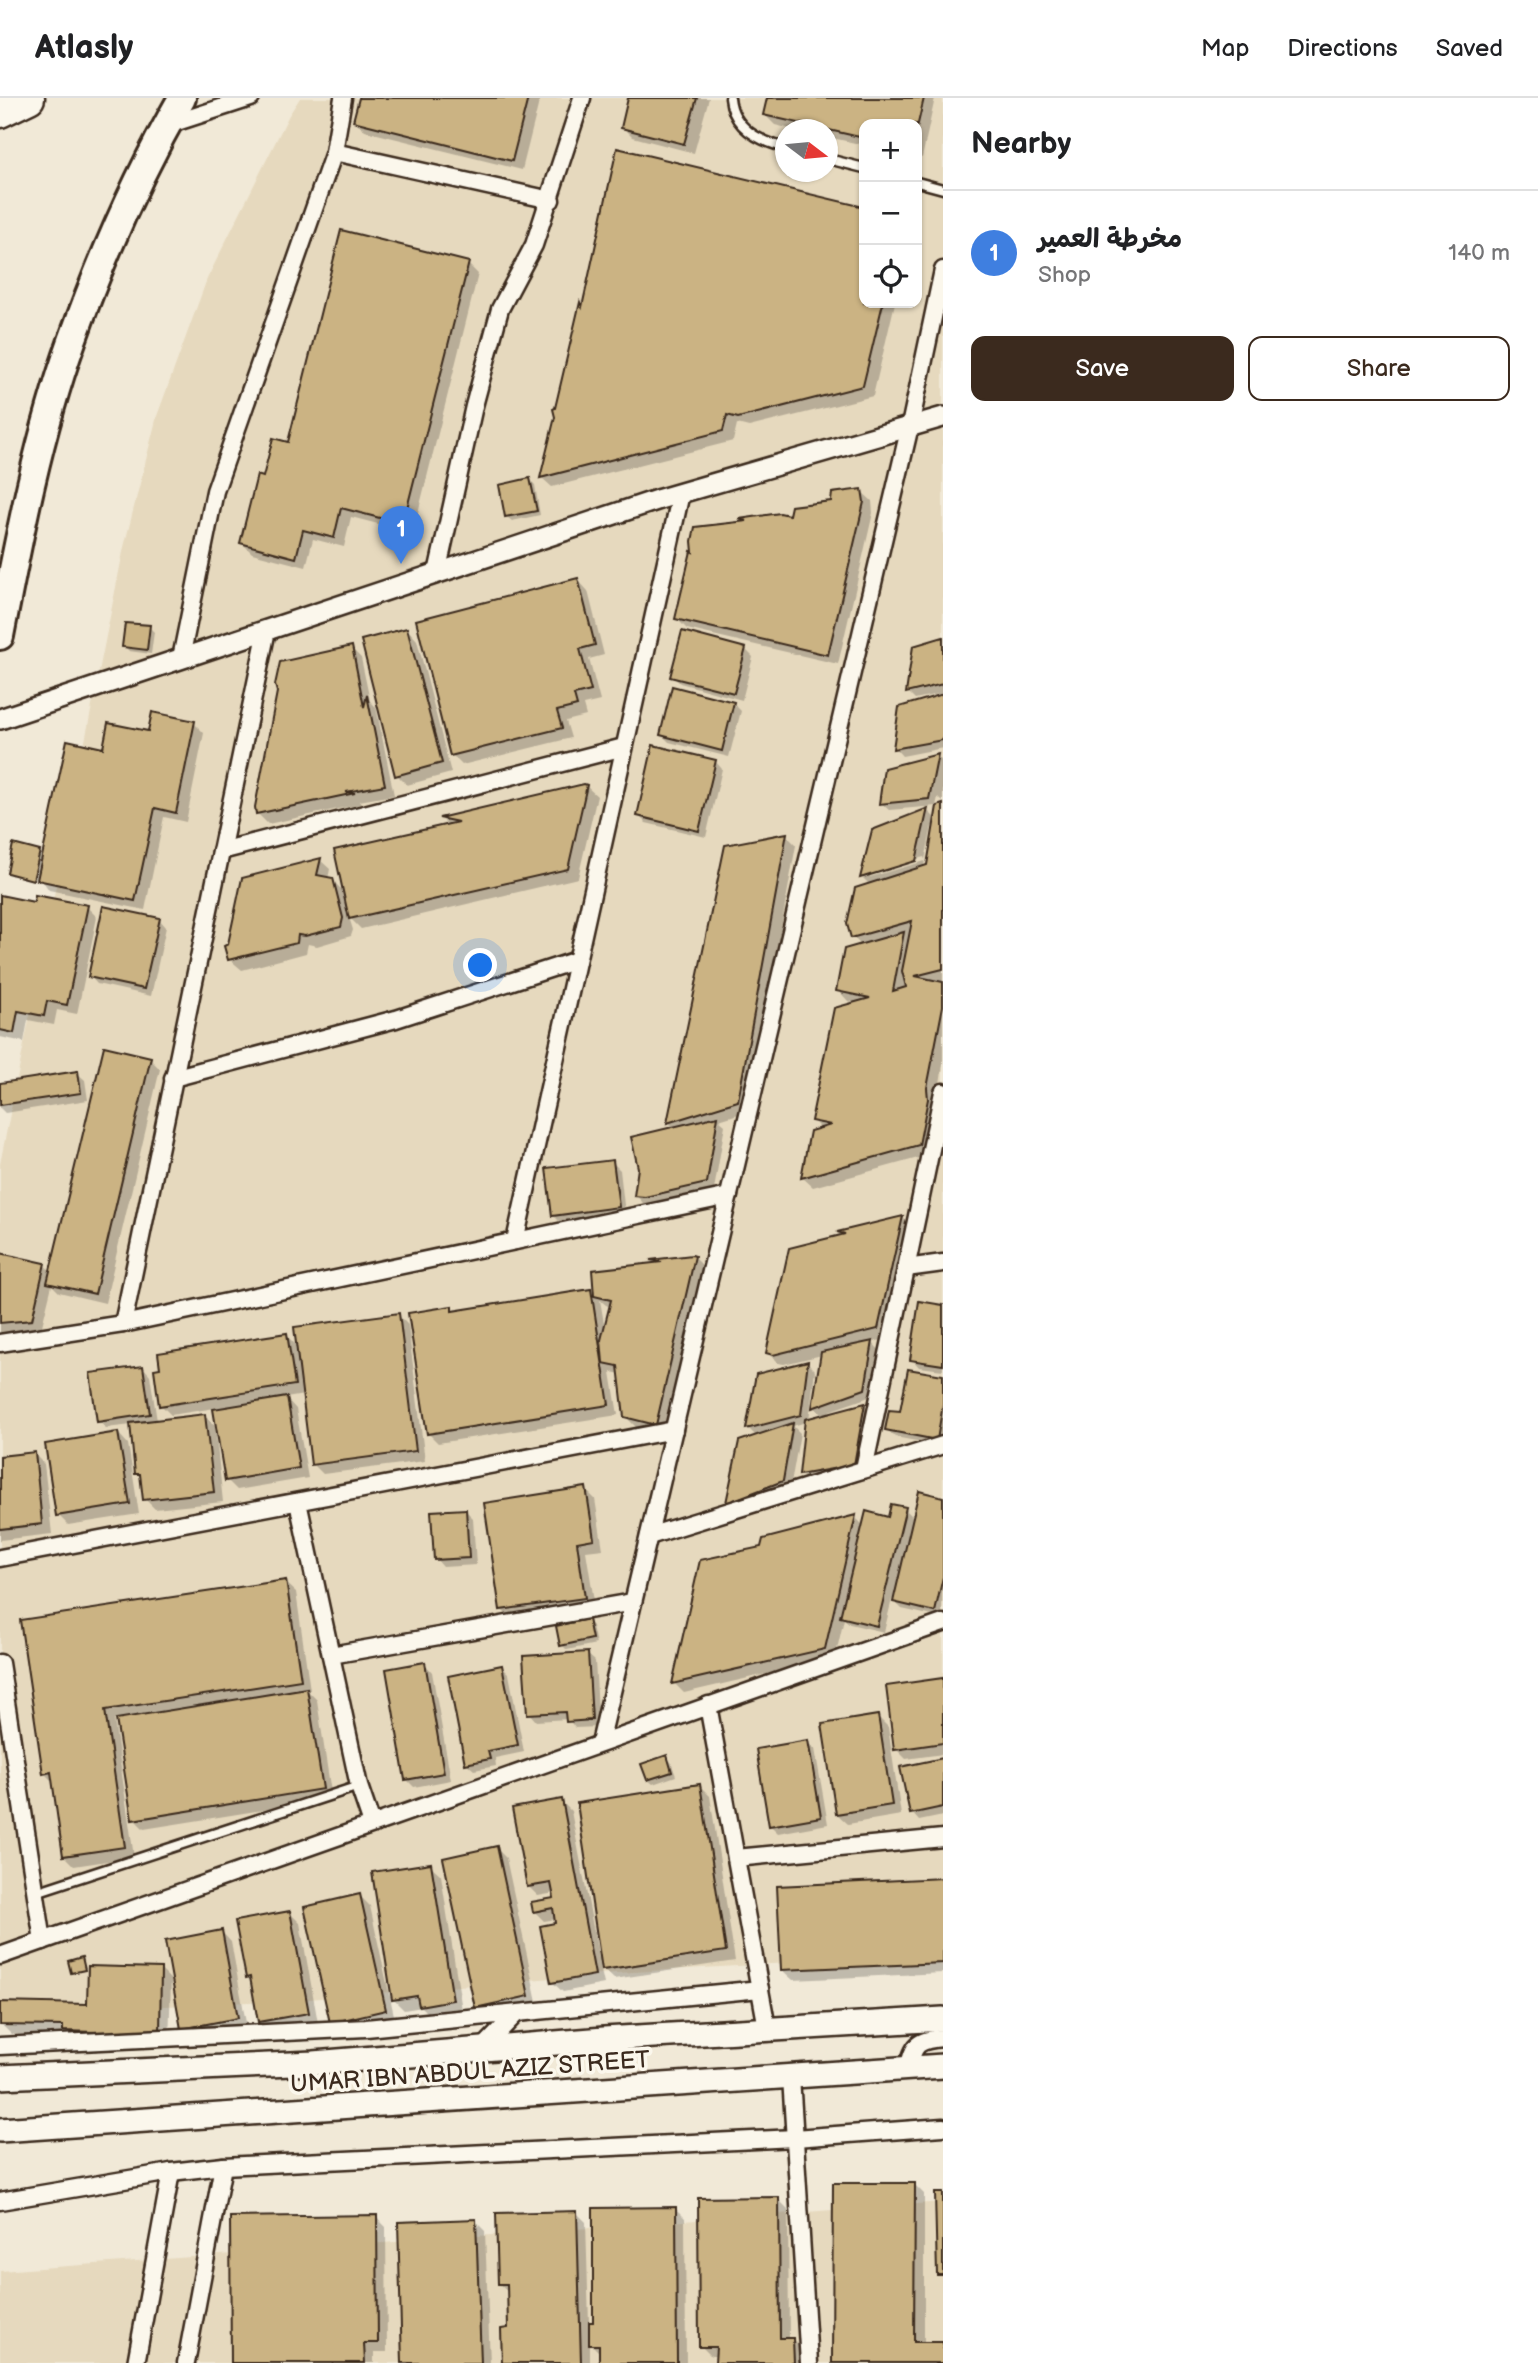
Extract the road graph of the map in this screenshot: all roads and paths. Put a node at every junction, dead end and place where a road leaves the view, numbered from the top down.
1 (29, 98) edge
2 (183, 98) edge
3 (251, 98) edge
4 (343, 98) edge
5 (582, 98) edge
6 (730, 98) edge
7 (0, 112) edge
8 (168, 125) junction
9 (775, 145) edge
10 (334, 152) junction
11 (838, 162) edge
12 (859, 168) edge
13 (922, 183) edge
14 (943, 189) edge
15 (551, 200) junction
16 (943, 270) edge
17 (943, 417) edge
18 (910, 426) junction
19 (681, 493) junction
20 (437, 573) junction
21 (267, 630) junction
22 (0, 636) edge
23 (181, 659) junction
24 (0, 719) edge
25 (625, 747) junction
26 (221, 852) junction
27 (577, 960) junction
28 (173, 1078) junction
29 (943, 1092) edge
30 (943, 1167) edge
31 (926, 1172) junction
32 (729, 1196) junction
33 (514, 1241) junction
34 (943, 1262) edge
35 (906, 1268) junction
36 (123, 1324) junction
37 (0, 1343) edge
38 (674, 1430) junction
39 (943, 1445) edge
40 (864, 1469) junction
41 (298, 1502) junction
42 (649, 1536) junction
43 (0, 1558) edge
44 (633, 1602) junction
45 (943, 1623) edge
46 (331, 1656) junction
47 (0, 1663) edge
48 (708, 1705) junction
49 (600, 1743) junction
50 (359, 1786) junction
51 (372, 1824) junction
52 (943, 1838) edge
53 (736, 1858) junction
54 (36, 1892) junction
55 (43, 1941) junction
56 (0, 1956) edge
57 (760, 1989) junction
58 (516, 2014) junction
59 (943, 2019) edge
60 (767, 2028) junction
61 (943, 2038) edge
62 (0, 2046) edge
63 (482, 2049) junction
64 (943, 2066) edge
65 (908, 2069) junction
66 (0, 2077) edge
67 (41, 2077) junction
68 (791, 2077) junction
69 (0, 2083) edge
70 (43, 2127) junction
71 (943, 2127) edge
72 (0, 2130) edge
73 (0, 2137) edge
74 (795, 2138) junction
75 (223, 2166) junction
76 (171, 2172) junction
77 (0, 2201) edge
78 (136, 2363) edge
79 (186, 2363) edge
80 (809, 2363) edge

1 - 7 highway
2 - 8 main road
3 - 8 street
4 - 10 street
5 - 15 street
6 - 9 lane
8 - 22 main road
10 - 15 street
10 - 23 street
11 - 12 lane
13 - 14 lane
15 - 20 street
16 - 18 street
17 - 18 street
18 - 19 street
18 - 32 street
19 - 20 street
19 - 25 street
20 - 21 street
21 - 23 street
21 - 26 street
23 - 24 street
25 - 26 street
25 - 27 street
26 - 28 street
27 - 28 street
27 - 33 street
28 - 36 street
29 - 31 street
30 - 31 street
31 - 35 street
32 - 33 street
32 - 38 street
33 - 36 street
34 - 35 street
35 - 40 street
36 - 37 street
38 - 41 street
38 - 42 street
39 - 40 street
40 - 42 street
41 - 43 street
41 - 46 street
42 - 44 street
44 - 46 street
44 - 49 street
45 - 48 street
46 - 50 street
47 - 54 street
48 - 49 street
48 - 53 street
49 - 51 street
50 - 51 street
50 - 54 lane
51 - 55 street
52 - 53 street
53 - 57 street
54 - 55 street
55 - 56 street
57 - 58 street
57 - 60 street
58 - 62 street
58 - 63 street
59 - 60 main road, UMAR IBN ABDUL AZIZ STREET
60 - 63 main road, UMAR IBN ABDUL AZIZ STREET
61 - 65 street
63 - 67 main road, UMAR IBN ABDUL AZIZ STREET
64 - 65 main road, UMAR IBN ABDUL AZIZ STREET
65 - 68 main road, UMAR IBN ABDUL AZIZ STREET
66 - 67 main road, UMAR IBN ABDUL AZIZ STREET
67 - 69 main road
68 - 70 main road, UMAR IBN ABDUL AZIZ STREET
68 - 74 street
70 - 72 main road, UMAR IBN ABDUL AZIZ STREET
70 - 73 main road
71 - 74 street
74 - 75 street
74 - 80 street
75 - 76 street
75 - 79 street
76 - 77 street
76 - 78 street

